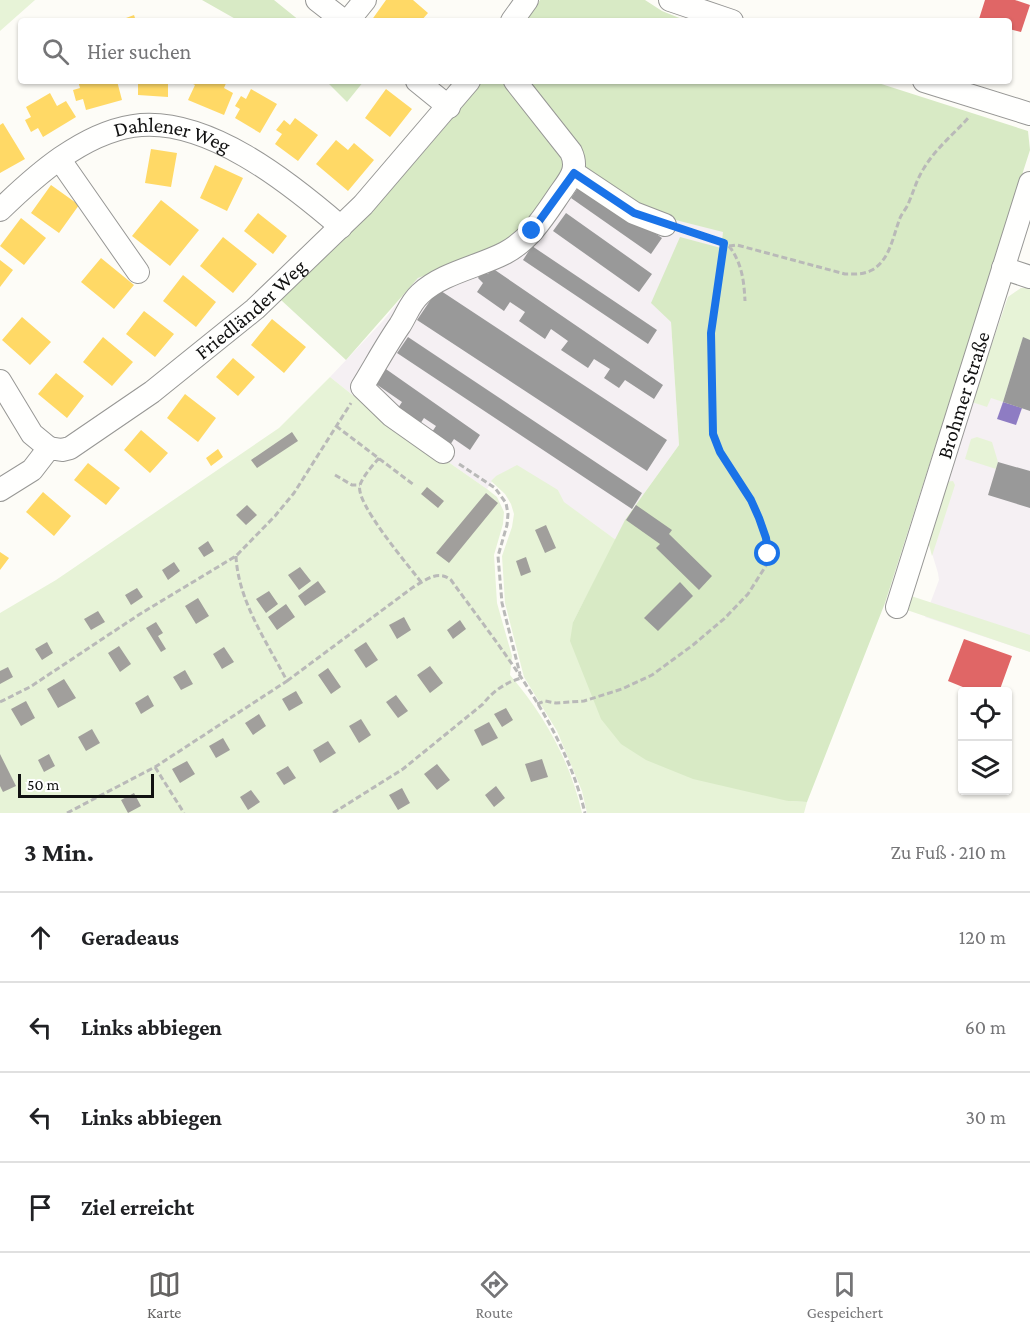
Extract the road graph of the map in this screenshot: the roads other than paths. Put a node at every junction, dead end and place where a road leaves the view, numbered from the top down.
1 (317, 0) edge
2 (365, 0) edge
3 (527, 0) edge
4 (670, 0) edge
5 (342, 18) edge
6 (349, 18) edge
7 (514, 18) edge
8 (723, 18) edge
9 (421, 84) edge
10 (467, 84) edge
11 (517, 84) edge
12 (934, 84) edge
13 (448, 107) junction
14 (1030, 114) edge
15 (60, 160) junction
16 (574, 173) junction
17 (1030, 183) edge
18 (0, 210) edge
19 (665, 225) road end
20 (341, 227) junction
21 (1002, 268) junction
22 (138, 272) dead end
23 (1030, 276) edge
24 (0, 381) edge
25 (49, 448) junction
26 (443, 452) road end
27 (0, 490) edge
28 (897, 607) dead end

1 - 5 street
2 - 6 street
3 - 7 street
4 - 8 street
9 - 13 street
10 - 13 street, Friedländer Weg
11 - 16 street
12 - 14 street
13 - 20 street, Friedländer Weg
15 - 18 street, Dahlener Weg
15 - 20 street, Dahlener Weg
15 - 22 street
16 - 19 street
16 - 26 street
17 - 21 street, Brohmer Straße
20 - 25 street, Friedländer Weg
21 - 23 street
21 - 28 street, Brohmer Straße
24 - 25 street
25 - 27 street

